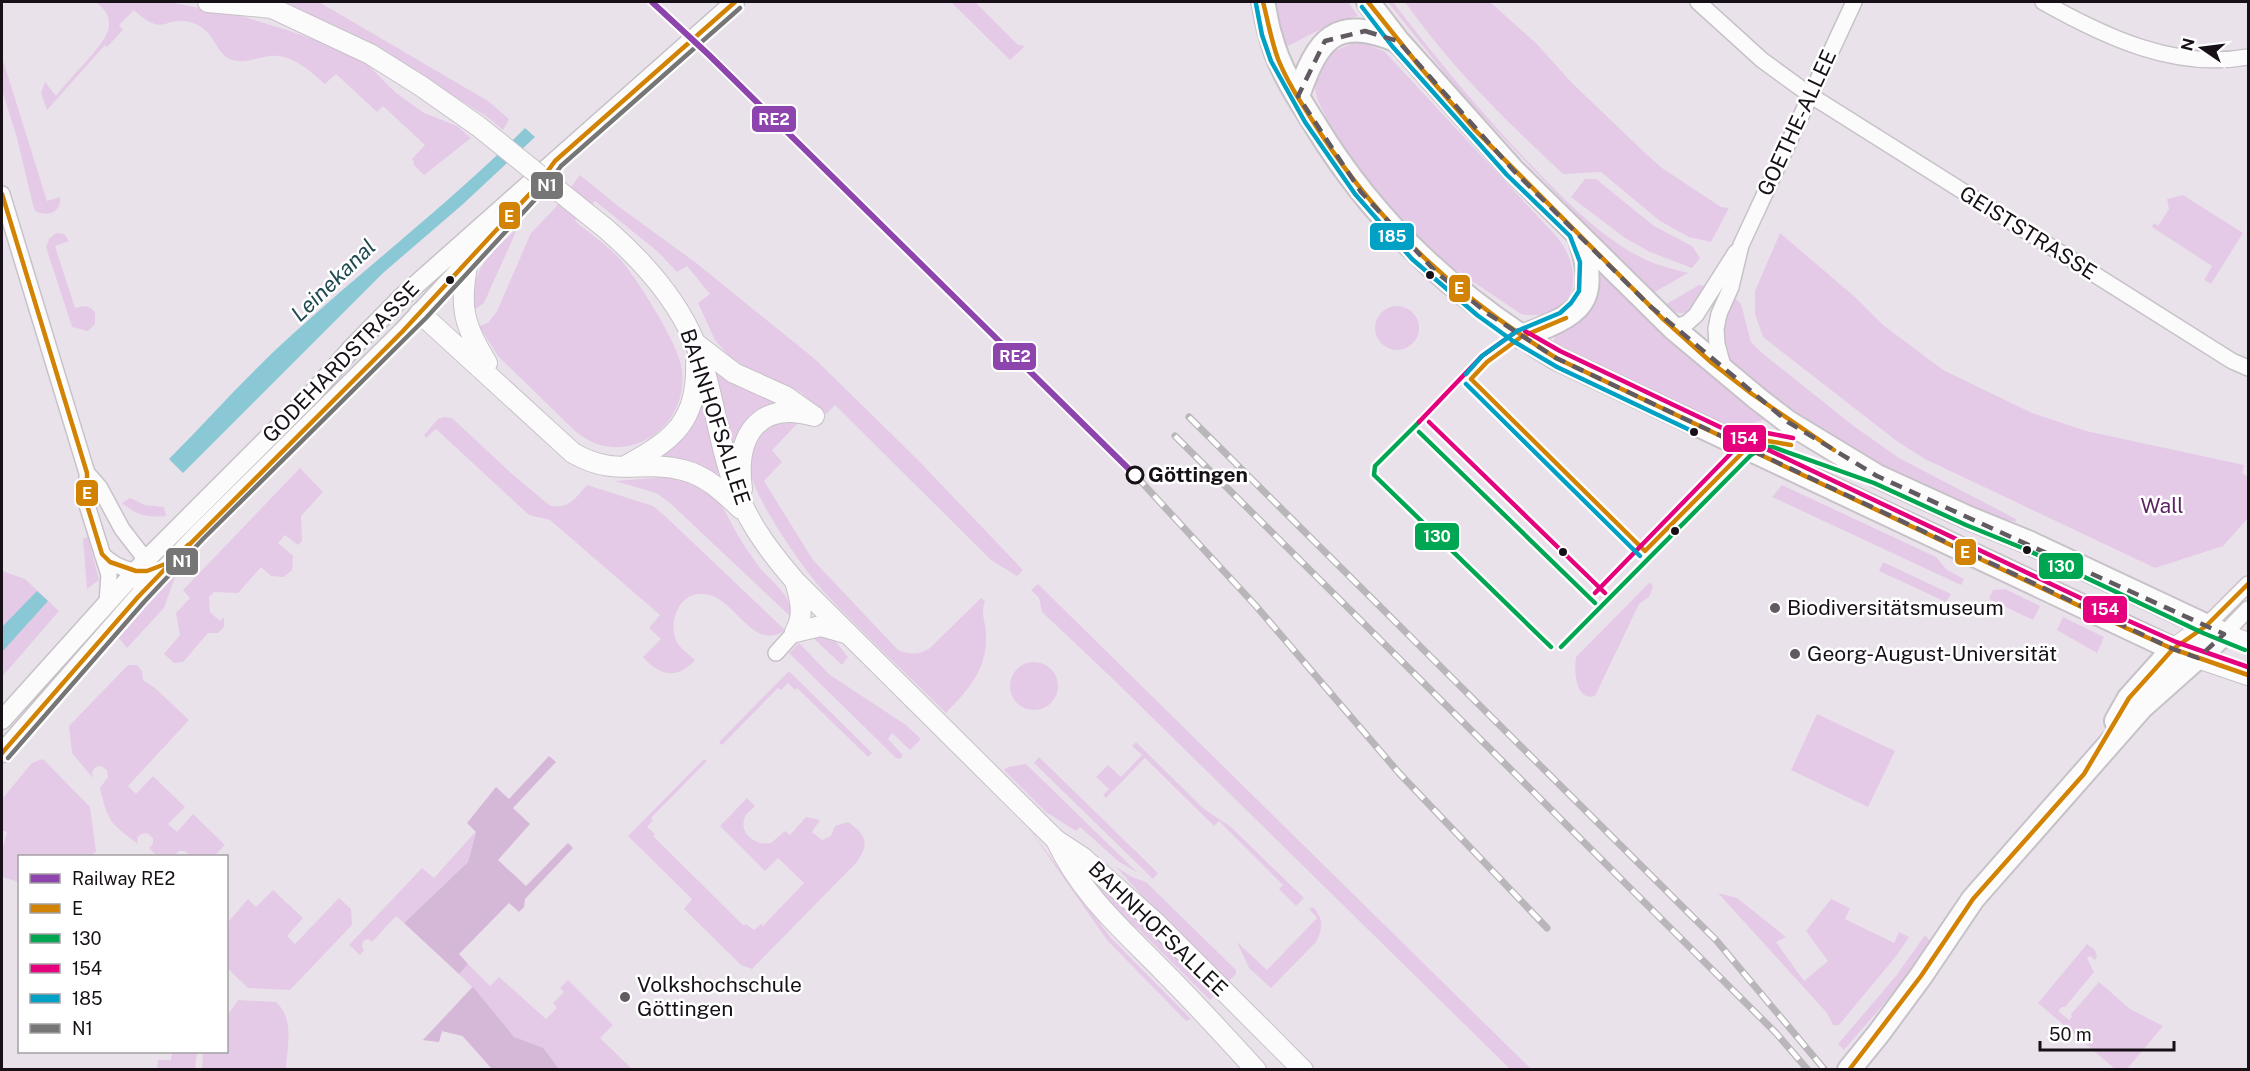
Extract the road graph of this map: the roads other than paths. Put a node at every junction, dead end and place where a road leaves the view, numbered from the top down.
1 (208, 2) edge
2 (735, 2) edge
3 (1263, 2) edge
4 (1368, 2) edge
5 (1698, 2) edge
6 (1854, 2) edge
7 (2043, 2) edge
8 (266, 5) edge
9 (1398, 41) junction
10 (2248, 57) edge
11 (1810, 95) junction
12 (1298, 96) junction
13 (555, 161) junction
14 (2, 194) edge
15 (1577, 232) junction
16 (8, 241) edge
17 (1741, 245) junction
18 (468, 261) junction
19 (402, 297) junction
20 (420, 313) junction
21 (1673, 328) junction
22 (1521, 337) junction
23 (695, 343) junction
24 (2248, 368) edge
25 (1725, 372) junction
26 (500, 383) junction
27 (623, 467) junction
28 (87, 473) junction
29 (746, 512) junction
30 (102, 554) junction
31 (173, 561) junction
32 (143, 568) junction
33 (795, 581) junction
34 (2248, 584) edge
35 (138, 597) junction
36 (108, 603) junction
37 (2248, 609) edge
38 (2215, 630) junction
39 (795, 632) junction
40 (850, 636) junction
41 (2248, 643) edge
42 (2173, 649) junction
43 (776, 653) dead end
44 (2198, 658) junction
45 (2248, 675) edge
46 (2, 720) edge
47 (2, 753) edge
48 (2084, 774) junction
49 (1056, 840) junction
50 (1256, 1022) junction
51 (1232, 1043) junction
52 (1256, 1070) edge
53 (1303, 1070) edge
54 (1849, 1070) edge

1 - 8 main road, BAHNHOFSALLEE
2 - 13 street, GODEHARDSTRASSE
3 - 12 main road
4 - 9 main road
5 - 11 street, GEISTSTRASSE
6 - 11 street, GOETHE-ALLEE
7 - 10 street
8 - 23 main road, BAHNHOFSALLEE, bridge
9 - 12 main road
9 - 15 main road
11 - 17 street, GOETHE-ALLEE
11 - 24 street, GEISTSTRASSE
12 - 22 main road
13 - 18 street, GODEHARDSTRASSE
13 - 19 street, GODEHARDSTRASSE
14 - 16 street
15 - 21 main road
15 - 22 main road
16 - 28 street
17 - 21 street, GOETHE-ALLEE
17 - 25 street, GOETHE-ALLEE
18 - 20 street, GODEHARDSTRASSE
18 - 26 main road
19 - 20 street
19 - 32 street, GODEHARDSTRASSE
20 - 26 main road
20 - 31 street, GODEHARDSTRASSE
21 - 25 main road
22 - 42 main road
23 - 27 main road
23 - 29 main road, BAHNHOFSALLEE
23 - 29 main road
25 - 38 main road
26 - 27 main road
27 - 29 main road
28 - 30 street
28 - 32 street
29 - 33 main road, BAHNHOFSALLEE
30 - 32 street
30 - 36 street
31 - 32 street, GODEHARDSTRASSE
31 - 35 street, GODEHARDSTRASSE
32 - 35 street
32 - 36 street, GODEHARDSTRASSE
33 - 39 main road
33 - 40 main road, BAHNHOFSALLEE
34 - 38 street
35 - 47 street, GODEHARDSTRASSE
36 - 46 street, GODEHARDSTRASSE
37 - 38 street
38 - 41 main road
38 - 42 main road
38 - 44 main road
39 - 40 main road
39 - 43 street
40 - 49 main road, BAHNHOFSALLEE
42 - 44 main road
42 - 48 main road
44 - 45 main road
44 - 48 main road
48 - 54 main road
49 - 50 main road, BAHNHOFSALLEE
49 - 51 main road, BAHNHOFSALLEE
50 - 51 main road
50 - 53 main road, BAHNHOFSALLEE
51 - 52 main road, BAHNHOFSALLEE

